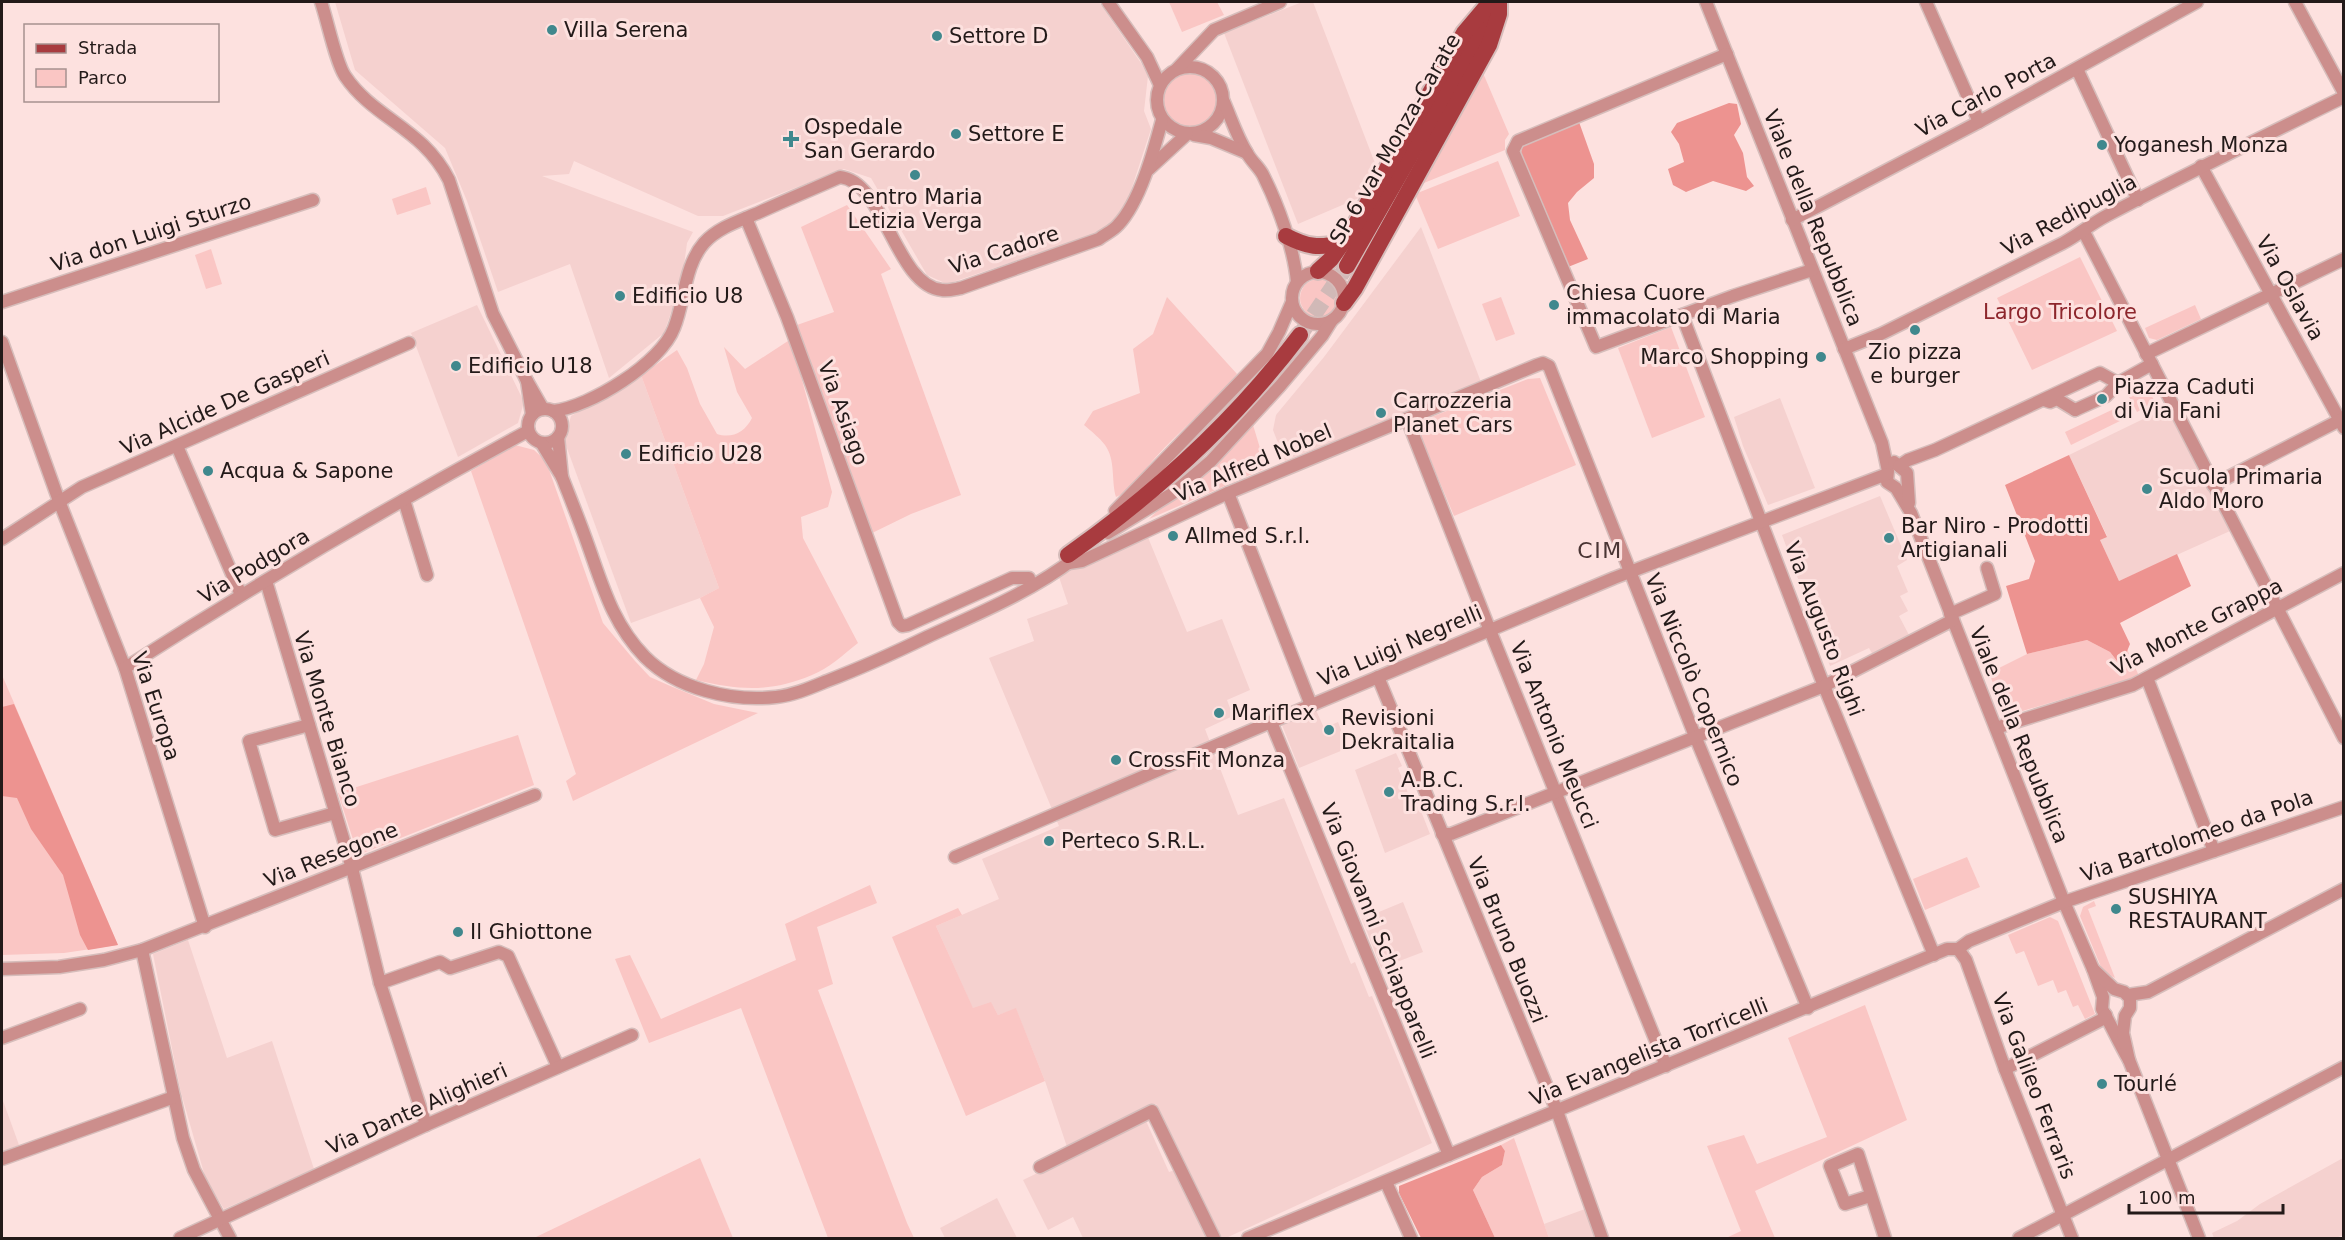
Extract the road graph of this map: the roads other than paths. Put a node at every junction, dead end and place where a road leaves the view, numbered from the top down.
1 (321, 2) edge
2 (1108, 2) edge
3 (1280, 2) edge
4 (1498, 2) edge
5 (1926, 2) edge
6 (2197, 2) edge
7 (2295, 2) edge
8 (1707, 4) edge
9 (1204, 40) junction
10 (1727, 54) junction
11 (1147, 57) junction
12 (1201, 68) junction
13 (2077, 69) junction
14 (1174, 70) junction
15 (1160, 85) junction
16 (2342, 88) edge
17 (1224, 102) junction
18 (1162, 120) junction
19 (1979, 122) junction
20 (1189, 134) junction
21 (1246, 153) junction
22 (2201, 166) junction
23 (1148, 170) junction
24 (313, 200) dead end
25 (2138, 200) junction
26 (746, 218) junction
27 (1792, 220) junction
28 (2084, 232) junction
29 (1288, 240) junction
30 (1342, 242) junction
31 (2343, 259) edge
32 (1347, 266) tunnel mouth
33 (1812, 270) junction
34 (1316, 271) junction
35 (1297, 282) junction
36 (2271, 295) junction
37 (2, 302) edge
38 (1292, 302) junction
39 (1344, 303) junction
40 (1682, 315) junction
41 (1332, 320) junction
42 (1300, 335) tunnel mouth
43 (2, 342) edge
44 (409, 343) dead end
45 (1844, 349) junction
46 (2149, 359) junction
47 (1549, 366) joint
48 (2100, 373) junction
49 (2118, 383) junction
50 (2065, 389) junction
51 (2106, 396) junction
52 (2043, 400) junction
53 (2075, 410) junction
54 (543, 412) junction
55 (1407, 419) junction
56 (2342, 422) edge
57 (528, 431) junction
58 (558, 437) junction
59 (542, 444) junction
60 (177, 446) junction
61 (1896, 476) junction
62 (562, 477) junction
63 (1159, 485) junction
64 (2213, 485) junction
65 (1228, 493) junction
66 (404, 500) junction
67 (59, 501) junction
68 (1762, 522) junction
69 (1109, 532) junction
70 (2, 539) edge
71 (1068, 559) junction
72 (1987, 568) dead end
73 (1629, 572) junction
74 (2343, 573) edge
75 (427, 575) dead end
76 (1029, 579) junction
77 (266, 581) junction
78 (240, 595) junction
79 (976, 609) junction
80 (2278, 610) junction
81 (1952, 617) junction
82 (898, 622) joint
83 (1490, 630) junction
84 (125, 668) junction
85 (1378, 677) junction
86 (2147, 678) junction
87 (1824, 686) junction
88 (1311, 705) junction
89 (2339, 718) edge
90 (1271, 722) junction
91 (309, 725) junction
92 (1996, 728) junction
93 (1695, 736) junction
94 (2343, 738) edge
95 (1556, 791) junction
96 (535, 795) dead end
97 (2343, 807) edge
98 (335, 813) junction
99 (1442, 834) junction
100 (2214, 851) junction
101 (955, 857) dead end
102 (352, 868) junction
103 (2343, 889) edge
104 (2064, 902) junction
105 (205, 927) junction
106 (1958, 949) junction
107 (142, 950) junction
108 (1934, 955) junction
109 (2, 969) edge
110 (2092, 969) junction
111 (380, 984) junction
112 (2114, 989) junction
113 (2103, 997) junction
114 (2128, 1006) junction
115 (1808, 1008) junction
116 (80, 1009) dead end
117 (2108, 1016) junction
118 (632, 1035) dead end
119 (2, 1038) edge
120 (2129, 1060) junction
121 (1666, 1066) junction
122 (558, 1067) junction
123 (2343, 1067) edge
124 (2005, 1069) junction
125 (174, 1097) junction
126 (1557, 1111) junction
127 (426, 1125) junction
128 (1449, 1155) junction
129 (2, 1159) edge
130 (2168, 1161) junction
131 (1040, 1167) dead end
132 (1386, 1182) junction
133 (1870, 1196) dead end
134 (2063, 1215) junction
135 (220, 1220) junction
136 (180, 1239) edge
137 (230, 1239) edge
138 (1214, 1239) edge
139 (1248, 1239) edge
140 (1411, 1239) edge
141 (1602, 1239) edge
142 (1885, 1239) edge
143 (2019, 1239) edge
144 (2072, 1239) edge
145 (2199, 1239) edge

1 - 54 street
2 - 11 street
3 - 9 street
4 - 30 main road
4 - 32 main road, SP 6 var Monza-Carate
4 - 39 main road
5 - 19 street
6 - 13 street, Via Carlo Porta
7 - 16 street
8 - 10 street, Viale della Repubblica
9 - 12 street
9 - 14 street
10 - 27 street, Viale della Repubblica
10 - 40 street
11 - 14 street
11 - 15 street
12 - 14 street
12 - 17 street
13 - 19 street, Via Carlo Porta
13 - 25 street
14 - 15 street
15 - 18 street, Via Cadore
16 - 22 street, Via Redipuglia
17 - 20 street, Via Cadore
17 - 21 street
18 - 20 street
18 - 23 street, Via Cadore
19 - 27 street, Via Carlo Porta
20 - 21 street
20 - 23 street, Via Cadore
21 - 29 street
22 - 25 street, Via Redipuglia
22 - 36 street, Via Oslavia
23 - 26 street, Via Cadore
24 - 37 street, Via don Luigi Sturzo
25 - 28 street, Via Redipuglia
26 - 54 street, Via Cadore
26 - 82 street, Via Asiago
27 - 33 street, Viale della Repubblica
28 - 45 street, Via Redipuglia
28 - 46 street
29 - 30 main road
29 - 34 street
29 - 35 street
30 - 34 main road
31 - 36 street
33 - 40 street
33 - 45 street, Viale della Repubblica
34 - 35 street
34 - 39 street
35 - 38 street
36 - 46 street
36 - 56 street, Via Oslavia
38 - 41 street
38 - 71 street
39 - 41 street
40 - 68 street, Via Augusto Righi
41 - 69 street
42 - 63 main road
43 - 67 street, Via Europa
44 - 60 street, Via Alcide De Gasperi
45 - 61 street, Viale della Repubblica
46 - 49 street
46 - 64 street
47 - 55 street, Via Alfred Nobel
47 - 73 street, Via Niccolò Copernico
48 - 49 street
48 - 50 street, Via Luigi Negrelli
48 - 51 street
49 - 51 street
50 - 52 street, Via Luigi Negrelli
50 - 53 street
51 - 53 street
52 - 53 street
52 - 61 street, Via Luigi Negrelli
54 - 57 street
54 - 58 street
55 - 65 street, Via Alfred Nobel
55 - 83 street, Via Antonio Meucci
56 - 64 street
57 - 59 street
57 - 66 street, Via Podgora
58 - 59 street
58 - 62 street
59 - 62 street
60 - 67 street, Via Alcide De Gasperi
60 - 78 street
61 - 68 street, Via Luigi Negrelli
61 - 81 street, Viale della Repubblica
62 - 79 street
63 - 69 main road
63 - 71 main road
64 - 80 street
65 - 71 street, Via Alfred Nobel
65 - 88 street
66 - 75 street
66 - 77 street, Via Podgora
67 - 70 street, Via Alcide De Gasperi
67 - 84 street, Via Europa
68 - 73 street, Via Luigi Negrelli
68 - 87 street, Via Augusto Righi
69 - 71 street
71 - 76 street, Via Alfred Nobel
71 - 79 street, Via Alfred Nobel
72 - 81 street
73 - 83 street, Via Luigi Negrelli
73 - 93 street, Via Niccolò Copernico
74 - 80 street, Via Monte Grappa
76 - 79 street, Via Alfred Nobel
76 - 82 street, Via Alfred Nobel
77 - 78 street, Via Podgora
77 - 91 street, Via Monte Bianco
78 - 84 street, Via Podgora
80 - 86 street, Via Monte Grappa
80 - 89 street
81 - 87 street
81 - 92 street, Viale della Repubblica
83 - 85 street, Via Luigi Negrelli
83 - 95 street, Via Antonio Meucci
84 - 105 street, Via Europa
85 - 88 street, Via Luigi Negrelli
85 - 99 street, Via Bruno Buozzi
86 - 92 street, Via Monte Grappa
86 - 100 street
87 - 93 street
87 - 108 street, Via Augusto Righi
88 - 90 street, Via Luigi Negrelli
89 - 94 street
90 - 101 street, Via Luigi Negrelli
90 - 128 street, Via Giovanni Schiapparelli
91 - 98 street, Via Monte Bianco
91 - 98 street
92 - 104 street, Viale della Repubblica
93 - 95 street
93 - 115 street, Via Niccolò Copernico
95 - 99 street
95 - 121 street, Via Antonio Meucci
96 - 102 street, Via Resegone
97 - 100 street, Via Bartolomeo da Pola
98 - 102 street, Via Monte Bianco
99 - 126 street, Via Bruno Buozzi
100 - 104 street, Via Bartolomeo da Pola
102 - 105 street, Via Resegone
102 - 111 street, Via Monte Bianco
103 - 114 street
104 - 106 street, Via Evangelista Torricelli
104 - 110 street, Viale della Repubblica
105 - 107 street, Via Resegone
106 - 108 street, Via Evangelista Torricelli
106 - 124 street, Via Galileo Ferraris
107 - 109 street, Via Resegone
107 - 125 street
108 - 115 street, Via Evangelista Torricelli
110 - 112 street, Viale della Repubblica
110 - 113 street, Viale della Repubblica
111 - 122 street
111 - 127 street, Via Monte Bianco
112 - 113 street
112 - 114 street, Viale della Repubblica
113 - 117 street, Viale della Repubblica
114 - 117 street
114 - 120 street, Viale della Repubblica
115 - 121 street, Via Evangelista Torricelli
116 - 119 street
117 - 120 street, Viale della Repubblica
117 - 124 street
118 - 122 street, Via Dante Alighieri
120 - 130 street, Viale della Repubblica
121 - 126 street, Via Evangelista Torricelli
122 - 127 street, Via Dante Alighieri
123 - 130 street
124 - 134 street, Via Galileo Ferraris
125 - 129 street
125 - 135 street
126 - 128 street, Via Evangelista Torricelli
126 - 141 street, Via Bruno Buozzi
127 - 135 street, Via Dante Alighieri
128 - 132 street, Via Evangelista Torricelli
130 - 134 street
130 - 145 street, Viale della Repubblica
131 - 138 street
132 - 139 street, Via Evangelista Torricelli
132 - 140 street
133 - 142 street
134 - 143 street
134 - 144 street, Via Galileo Ferraris
135 - 136 street
135 - 137 street

